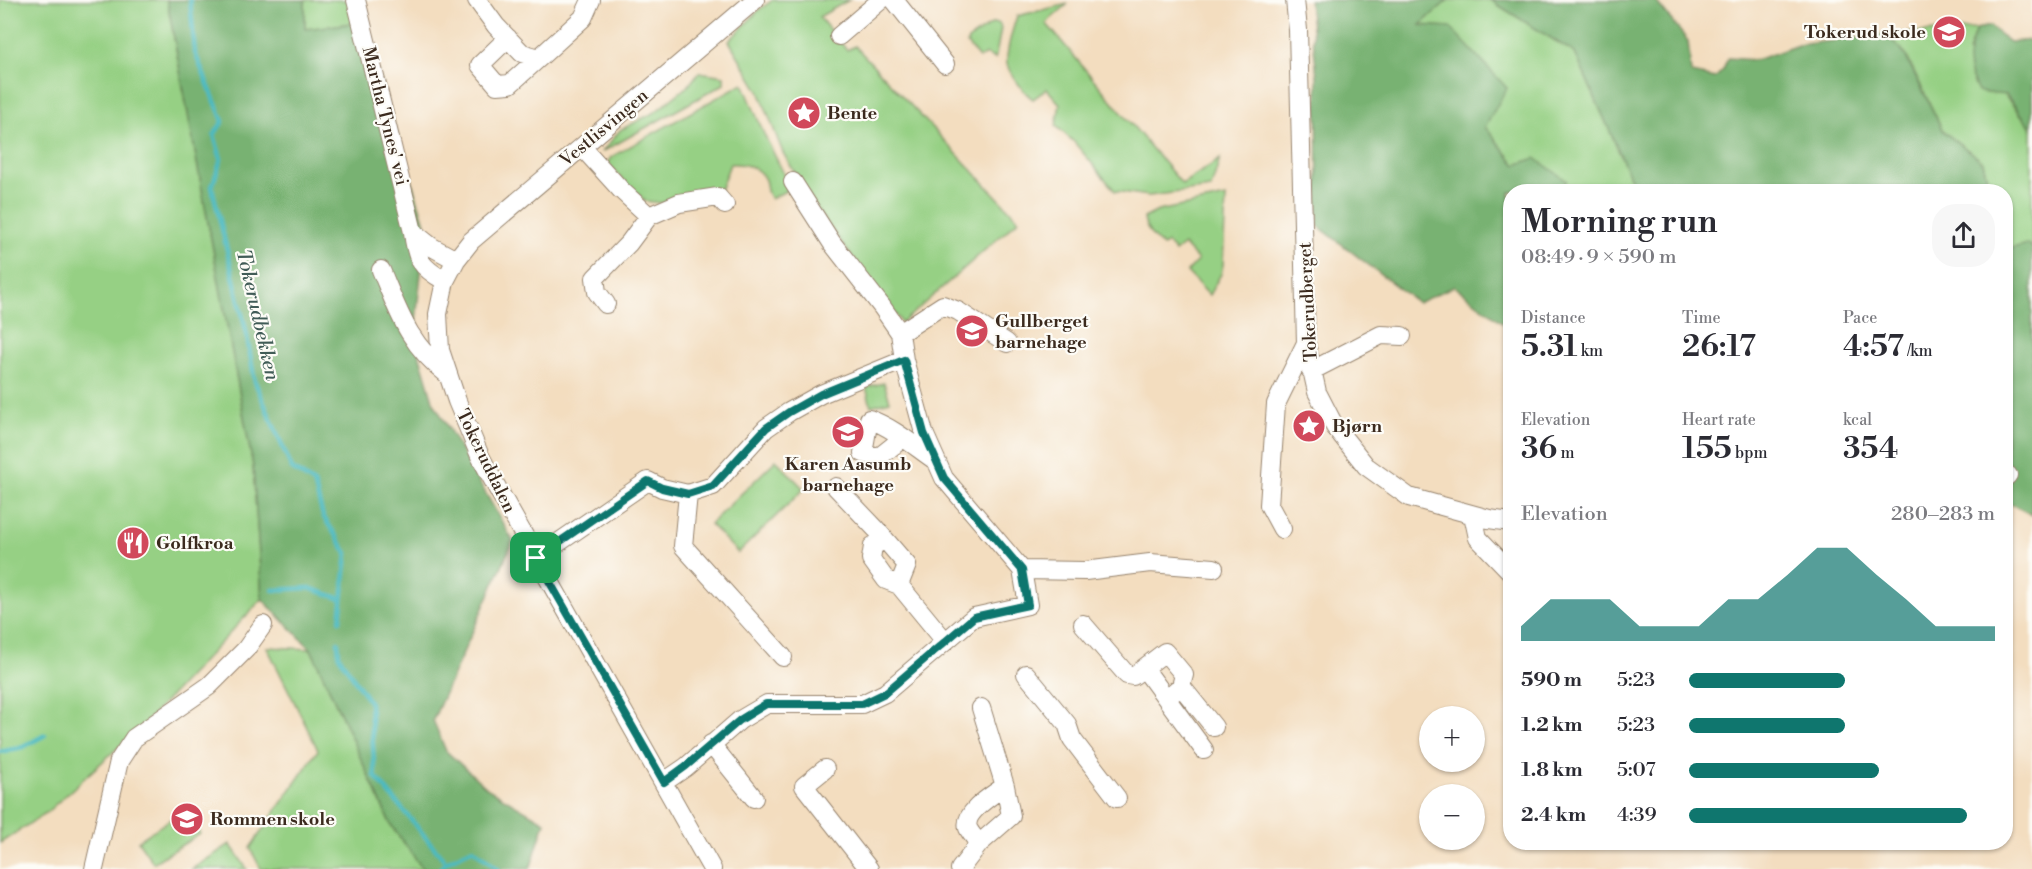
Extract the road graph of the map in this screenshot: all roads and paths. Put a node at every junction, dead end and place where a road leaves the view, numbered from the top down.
1 (356, 0) edge
2 (477, 0) edge
3 (591, 0) edge
4 (755, 0) edge
5 (881, 0) edge
6 (894, 0) edge
7 (1295, 0) edge
8 (734, 6) edge
9 (839, 36) dead end
10 (508, 38) junction
11 (539, 58) junction
12 (945, 64) dead end
13 (582, 147) junction
14 (793, 182) dead end
15 (725, 205) dead end
16 (649, 216) junction
17 (413, 232) junction
18 (456, 260) junction
19 (381, 270) dead end
20 (445, 281) junction
21 (606, 304) dead end
22 (900, 333) junction
23 (1402, 336) dead end
24 (1007, 343) dead end
25 (1306, 343) junction
26 (904, 360) junction
27 (1311, 371) junction
28 (447, 374) junction
29 (903, 438) dead end
30 (937, 462) junction
31 (836, 487) dead end
32 (688, 494) junction
33 (1473, 515) junction
34 (1503, 521) edge
35 (1282, 529) dead end
36 (536, 558) junction
37 (1503, 564) edge
38 (1215, 568) dead end
39 (1022, 570) junction
40 (1083, 624) dead end
41 (263, 625) dead end
42 (945, 641) junction
43 (783, 657) dead end
44 (1144, 668) junction
45 (1026, 674) dead end
46 (1181, 686) junction
47 (1167, 698) junction
48 (981, 708) dead end
49 (1214, 727) dead end
50 (711, 744) junction
51 (1204, 750) dead end
52 (825, 769) dead end
53 (664, 782) junction
54 (1005, 786) junction
55 (754, 798) dead end
56 (1117, 798) dead end
57 (979, 844) junction
58 (93, 869) edge
59 (712, 869) edge
60 (870, 869) edge
61 (960, 869) edge

1 - 17 street, Martha Tynes' vei
2 - 10 street
3 - 11 street
4 - 8 street, Vestlisvingen
5 - 9 street
6 - 12 street
7 - 25 street, Tokerudberget
8 - 13 street, Vestlisvingen
10 - 11 street
10 - 11 street
13 - 16 street
13 - 18 street, Vestlisvingen
14 - 22 street
15 - 16 street
16 - 21 street
17 - 18 street
17 - 20 street, Martha Tynes' vei
18 - 20 street, Tokeruddalen
19 - 28 street
20 - 28 street, Tokeruddalen
22 - 24 street
22 - 26 street
23 - 27 street
25 - 27 street, Tokerudberget
25 - 35 street
26 - 30 street
26 - 32 street
27 - 33 street, Tokerudberget
28 - 36 street, Tokeruddalen
29 - 30 street
30 - 39 street
31 - 42 street
32 - 36 street
32 - 43 street
33 - 34 street, Tokerudberget
33 - 37 street
36 - 53 street, Tokeruddalen
38 - 39 street
39 - 42 street
40 - 44 street
41 - 58 street
42 - 50 street
44 - 46 street
44 - 47 street
45 - 56 street
46 - 47 street
46 - 49 street
47 - 51 street
48 - 54 street
50 - 53 street
50 - 55 street
52 - 60 street
53 - 59 street, Tokeruddalen
54 - 57 street
54 - 57 street
57 - 61 street

